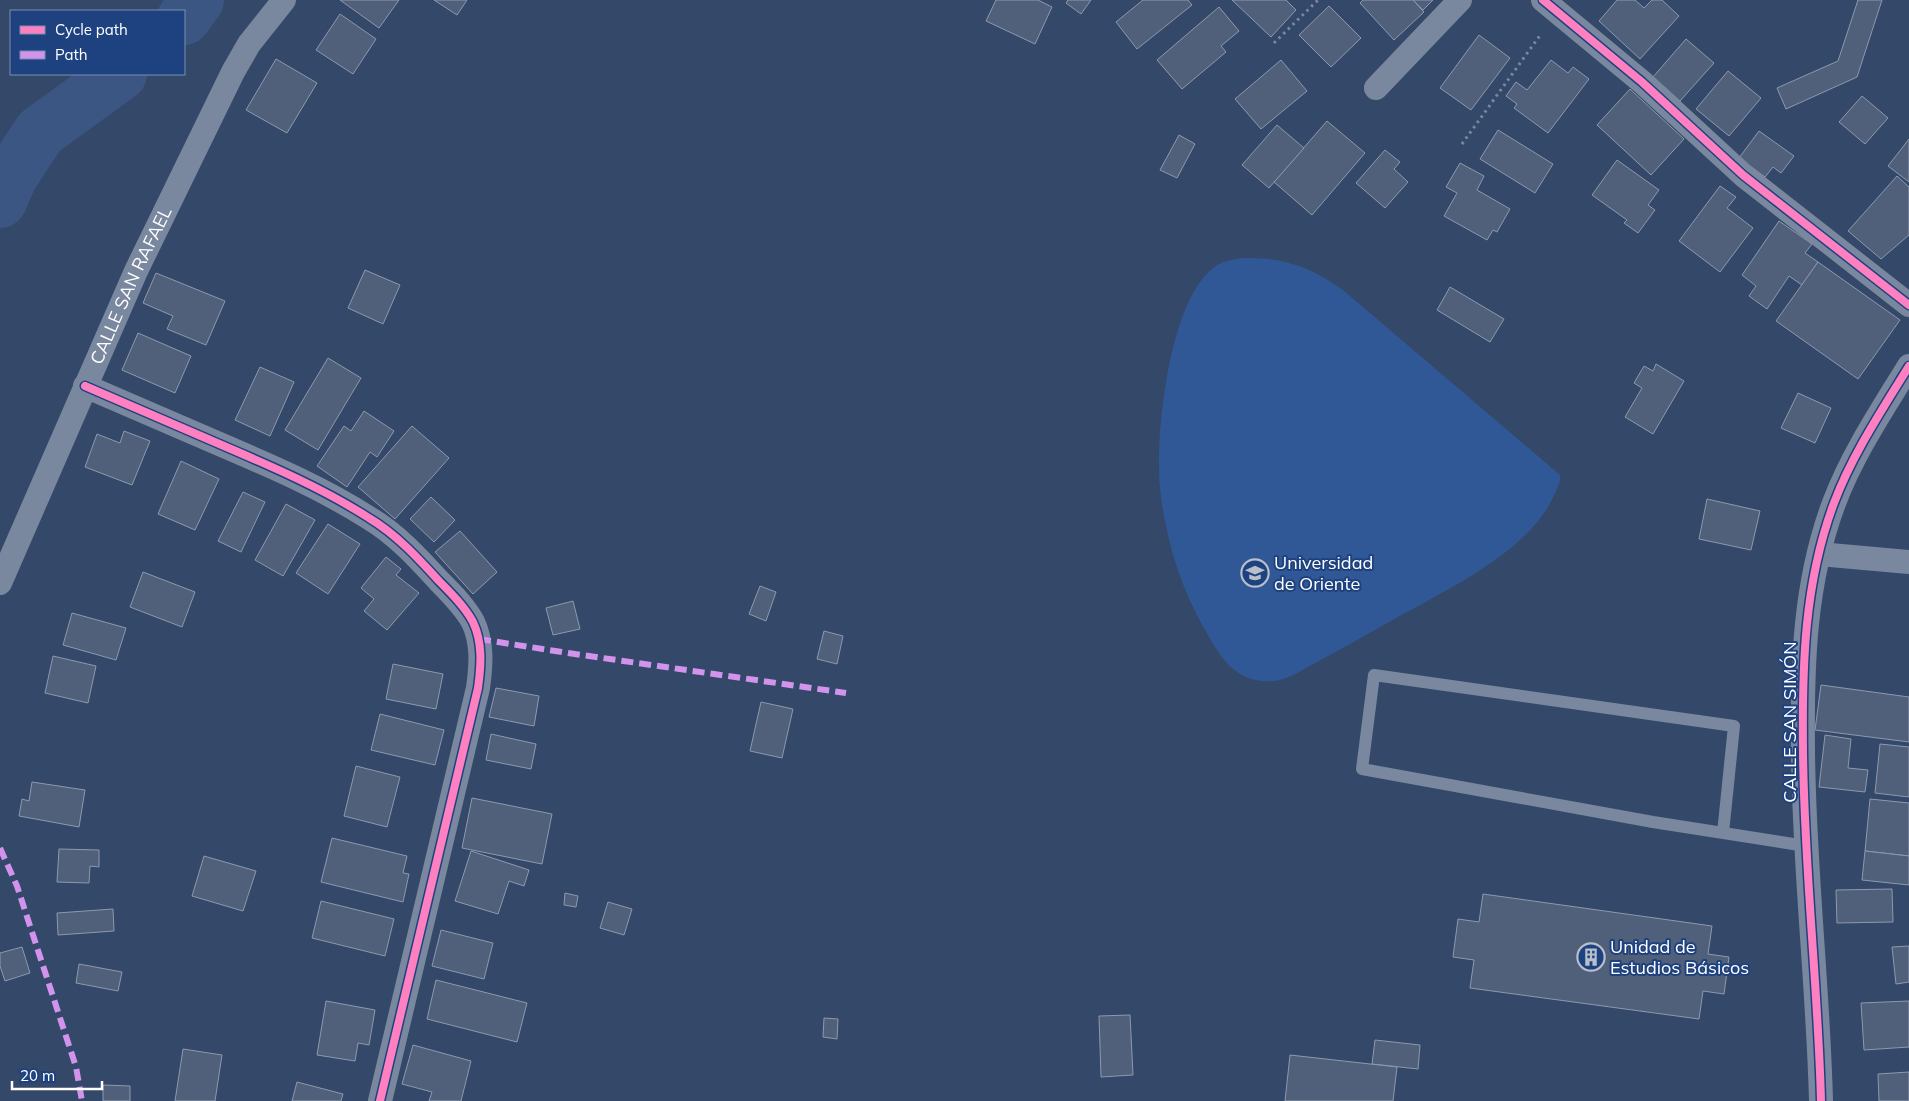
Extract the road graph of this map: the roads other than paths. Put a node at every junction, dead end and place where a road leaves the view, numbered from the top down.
1 (284, 0) edge
2 (1460, 0) edge
3 (1550, 5) edge
4 (1376, 88) dead end
5 (1909, 305) edge
6 (1909, 366) edge
7 (85, 386) junction
8 (1819, 554) junction
9 (1909, 562) edge
10 (0, 583) edge
11 (1722, 833) junction
12 (1806, 846) junction
13 (380, 1101) edge
14 (1821, 1101) edge

1 - 7 street, CALLE SAN RAFAEL
2 - 4 street
3 - 5 street
6 - 8 street, CALLE SAN SIMÓN
7 - 10 street, CALLE SAN RAFAEL
7 - 13 street
8 - 9 street
8 - 12 street, CALLE SAN SIMÓN
11 - 11 lane
11 - 12 lane
12 - 14 street, CALLE SAN SIMÓN

